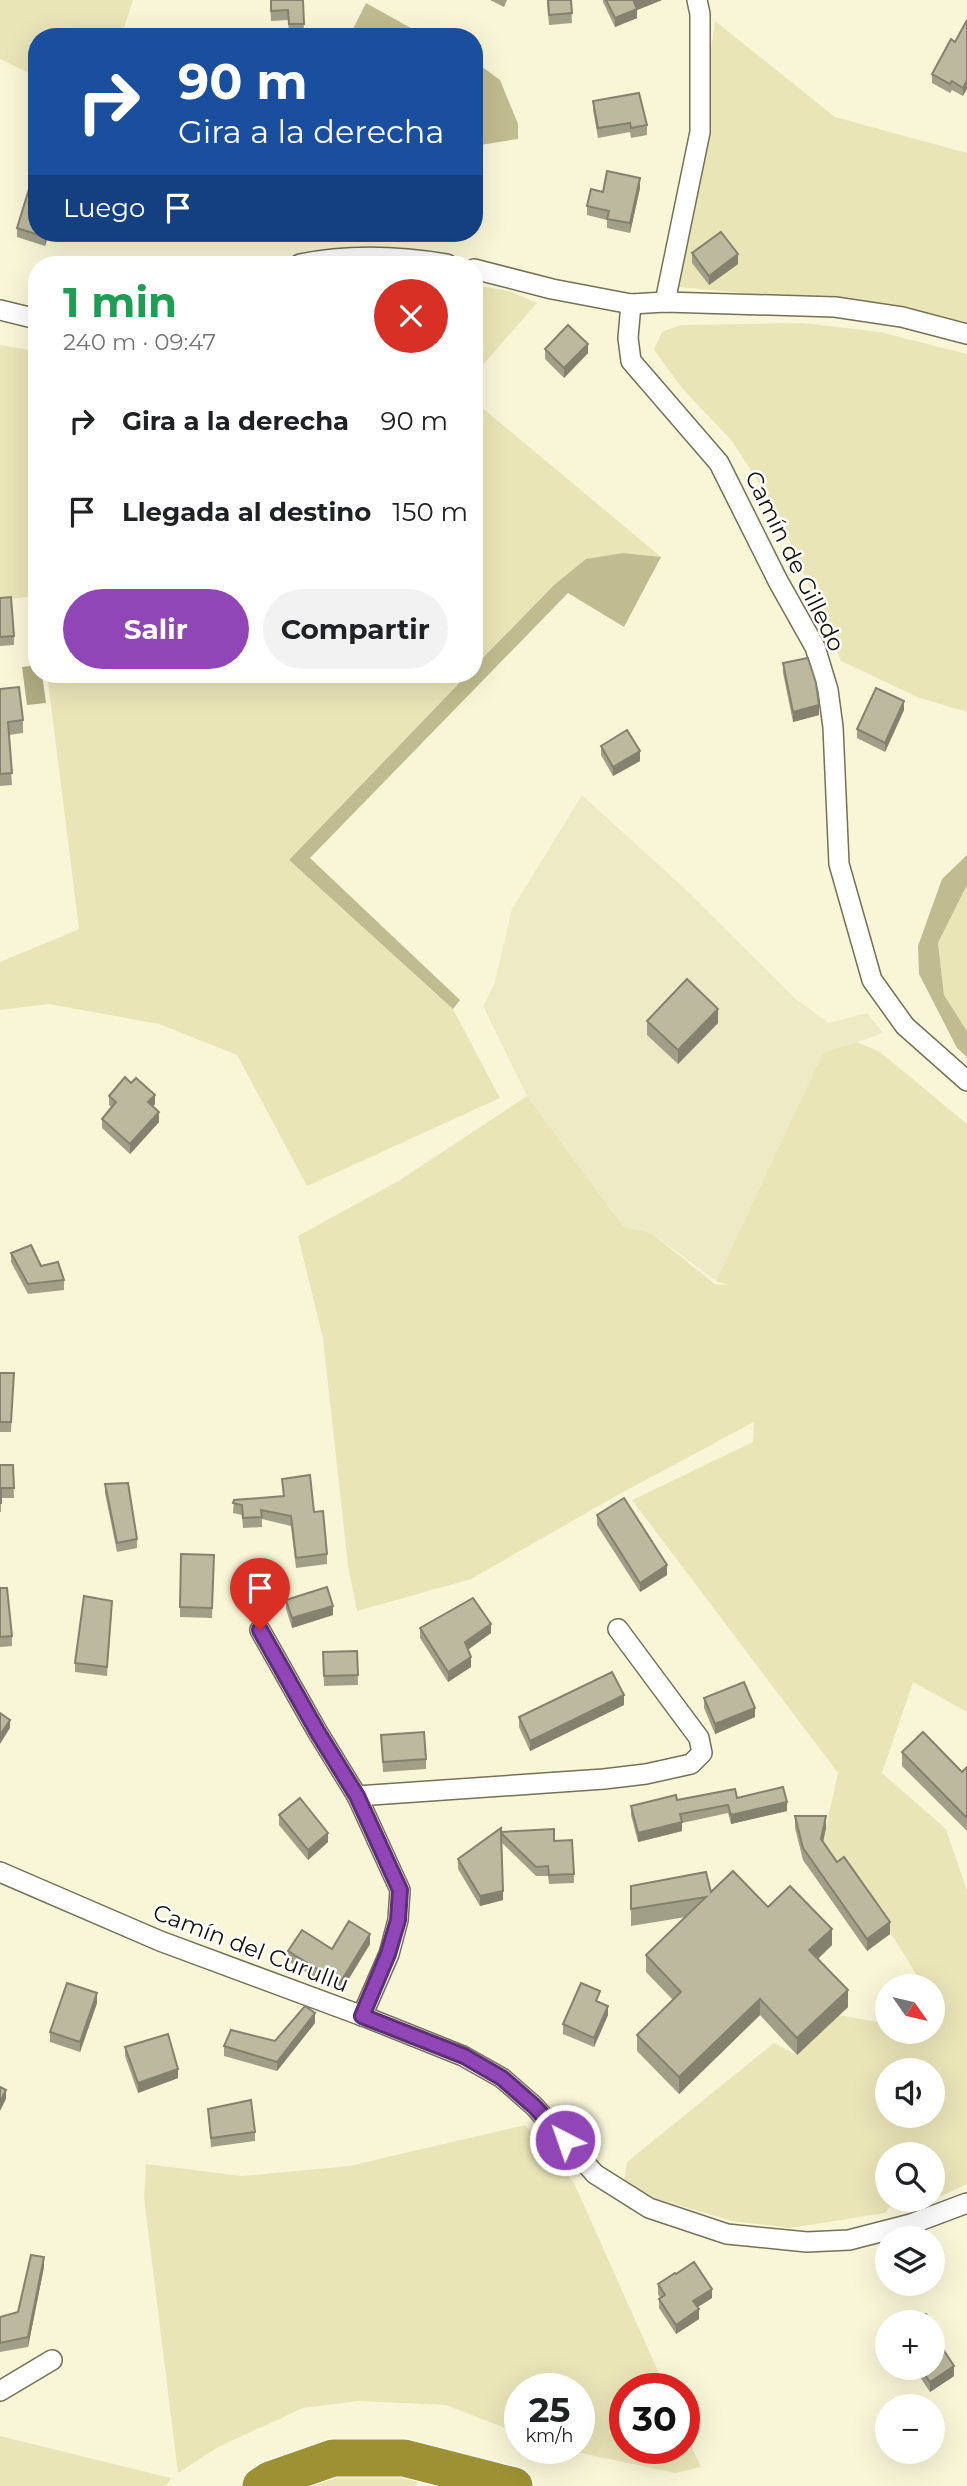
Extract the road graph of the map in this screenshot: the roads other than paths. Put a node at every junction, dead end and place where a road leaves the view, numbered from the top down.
1 (697, 0) edge
2 (483, 271) edge
3 (665, 302) junction
4 (631, 304) junction
5 (0, 310) edge
6 (28, 317) edge
7 (967, 334) edge
8 (967, 1081) edge
9 (618, 1629) dead end
10 (260, 1630) dead end
11 (357, 1796) junction
12 (0, 1872) edge
13 (362, 2016) junction
14 (967, 2203) edge
15 (52, 2360) dead end
16 (0, 2391) edge
17 (261, 2486) edge
18 (514, 2486) edge

1 - 3 street
2 - 4 street
3 - 4 street
3 - 7 street
4 - 8 street, Camín de Gilledo
5 - 6 street
9 - 11 street
10 - 11 street
11 - 13 street
12 - 13 street, Camín del Curullu
13 - 14 street, Camín del Curullu
15 - 16 street
17 - 18 highway

